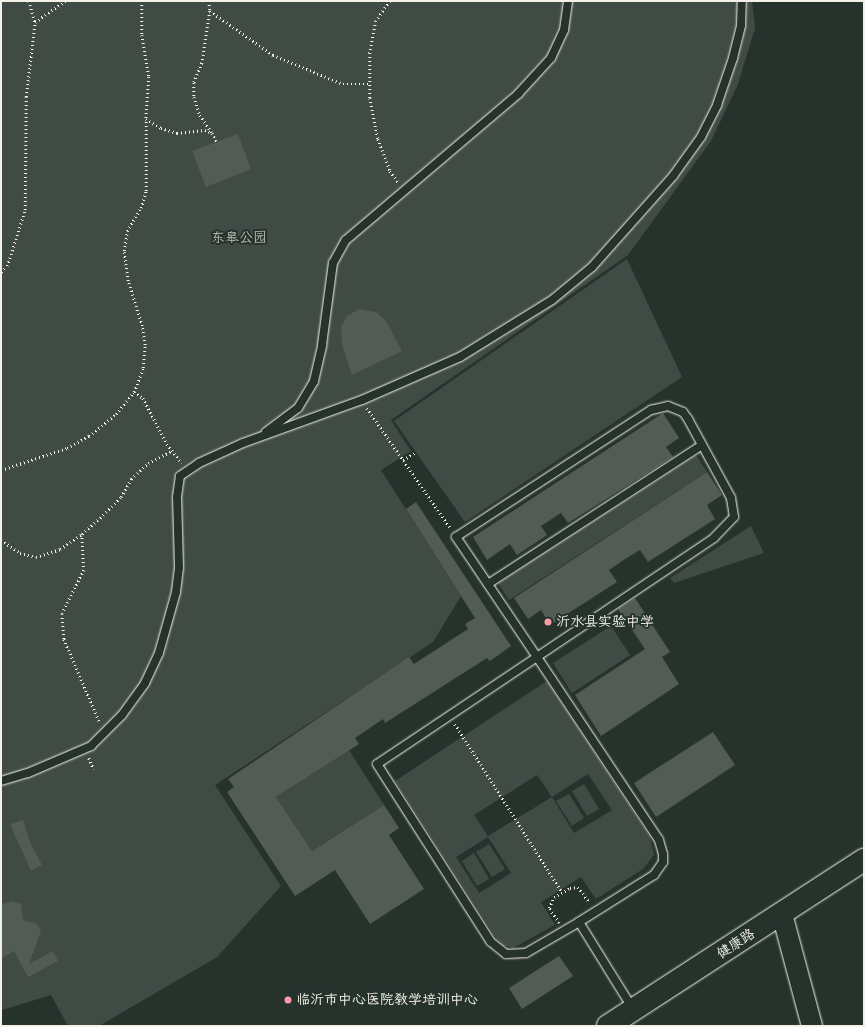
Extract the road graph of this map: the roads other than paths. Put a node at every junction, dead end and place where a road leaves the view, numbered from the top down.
1 (568, 1) edge
2 (742, 1) edge
3 (258, 438) junction
4 (702, 445) junction
5 (488, 584) junction
6 (537, 657) junction
7 (1, 781) edge
8 (864, 860) edge
9 (782, 914) junction
10 (575, 924) junction
11 (633, 1009) junction
12 (608, 1026) edge
13 (812, 1026) edge

1 - 3 lane
2 - 3 lane
3 - 7 lane
4 - 5 lane
4 - 5 lane
4 - 6 lane
5 - 6 lane
6 - 10 lane
6 - 10 lane
8 - 9 main road, 健康路
9 - 11 main road, 健康路
9 - 13 street
10 - 11 lane
11 - 12 main road, 健康路

